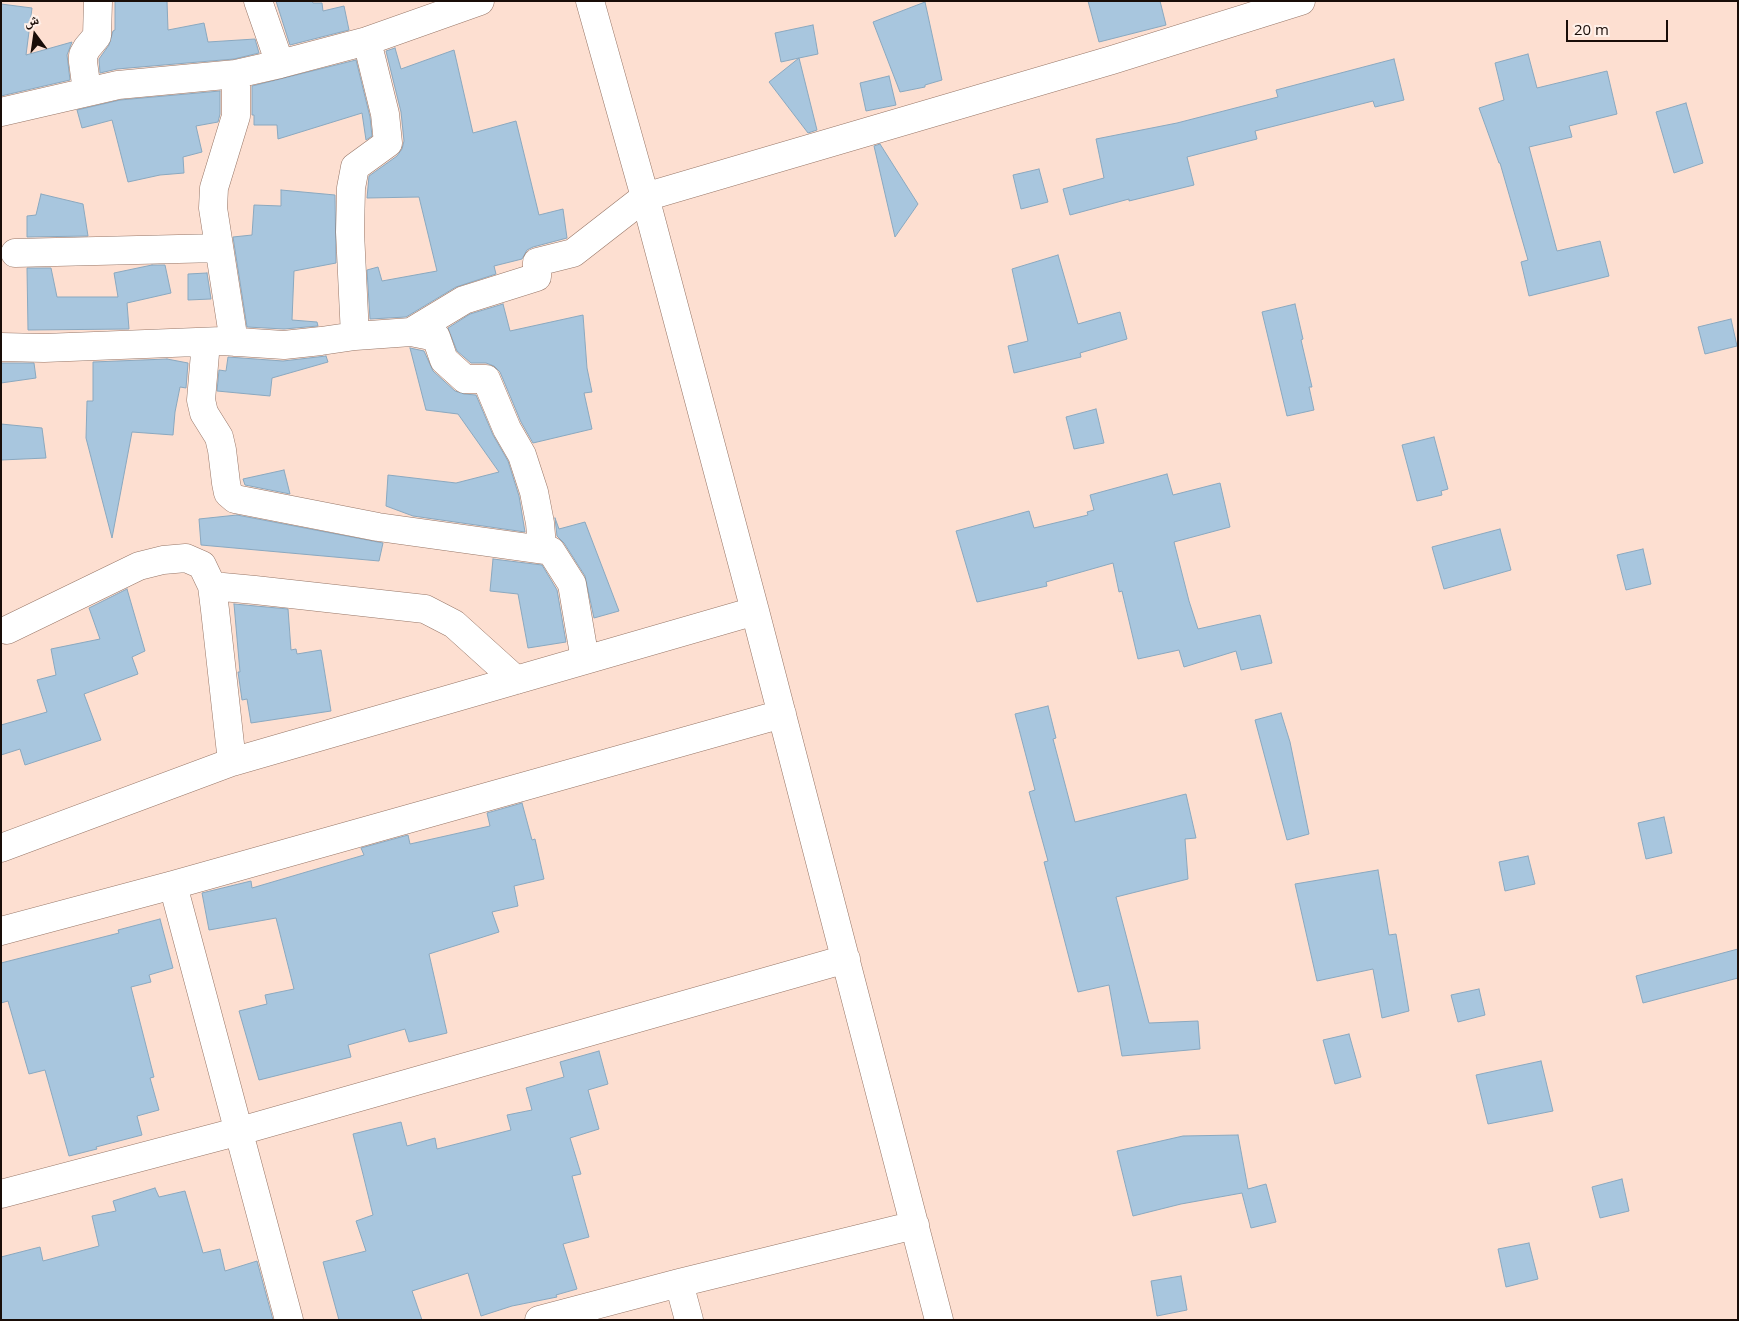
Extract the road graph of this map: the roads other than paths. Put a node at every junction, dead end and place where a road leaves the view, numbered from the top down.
1 (98, 1) edge
2 (258, 1) edge
3 (480, 1) edge
4 (590, 1) edge
5 (1301, 1) edge
6 (451, 6) edge
7 (367, 41) junction
8 (280, 64) junction
9 (236, 74) junction
10 (88, 91) junction
11 (1, 112) edge
12 (645, 197) junction
13 (219, 248) junction
14 (15, 253) dead end
15 (411, 332) junction
16 (355, 336) junction
17 (206, 342) junction
18 (234, 342) junction
19 (1, 347) edge
20 (551, 551) junction
21 (212, 586) junction
22 (755, 611) junction
23 (6, 630) dead end
24 (585, 660) junction
25 (516, 680) junction
26 (782, 714) junction
27 (232, 762) junction
28 (1, 848) edge
29 (173, 885) junction
30 (1, 931) edge
31 (846, 959) junction
32 (240, 1131) junction
33 (1, 1194) edge
34 (915, 1224) junction
35 (678, 1283) junction
36 (289, 1320) edge
37 (539, 1320) edge
38 (689, 1320) edge
39 (939, 1320) edge

1 - 10 street
2 - 8 street
3 - 6 street
4 - 12 street
5 - 12 street
6 - 7 street
7 - 8 street
7 - 16 street
8 - 9 street
9 - 10 street
9 - 13 street
10 - 11 street
12 - 15 street
12 - 22 street
13 - 14 street
13 - 18 street
15 - 16 street
15 - 20 street
16 - 18 street
17 - 18 street
17 - 19 street
17 - 20 street
20 - 24 street
21 - 23 street
21 - 25 street
21 - 27 street
22 - 24 street
22 - 26 street
24 - 25 street
25 - 27 street
26 - 29 street
26 - 31 street
27 - 28 street
29 - 30 street
29 - 32 street
31 - 32 street
31 - 34 street
32 - 33 street
32 - 36 street
34 - 35 street
34 - 39 street
35 - 37 street
35 - 38 street

